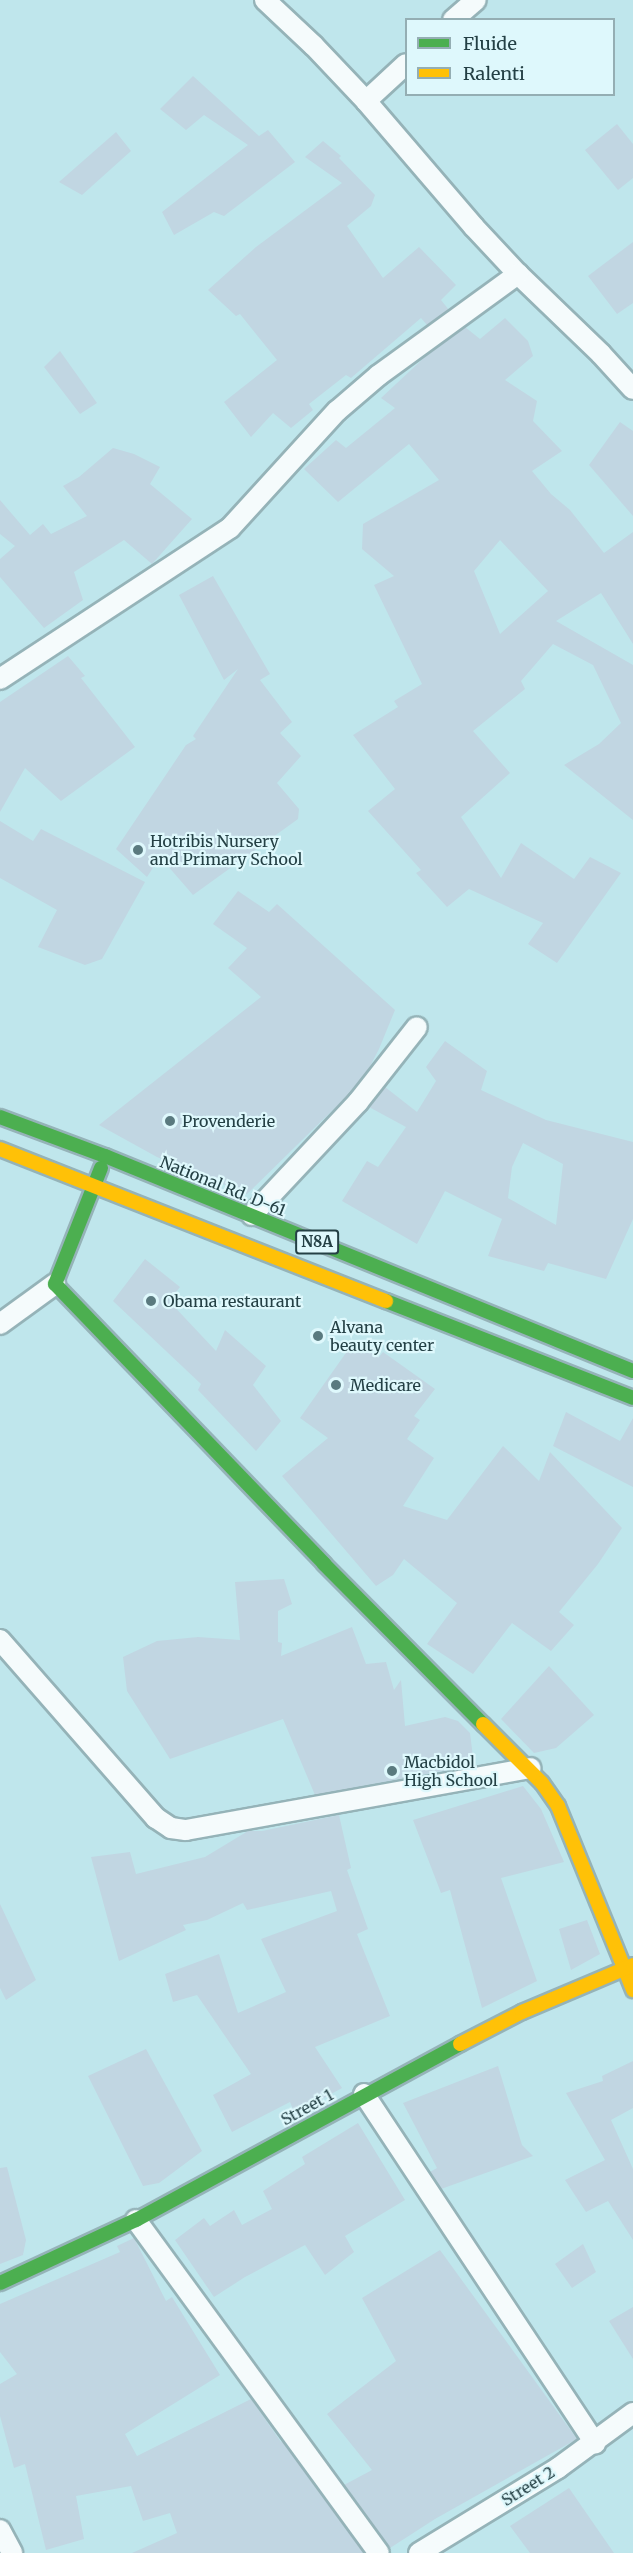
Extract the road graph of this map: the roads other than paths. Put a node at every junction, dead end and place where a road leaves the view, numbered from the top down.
1 (265, 0) edge
2 (476, 0) edge
3 (455, 18) edge
4 (405, 65) edge
5 (366, 101) junction
6 (518, 274) junction
7 (633, 389) edge
8 (0, 679) edge
9 (417, 1027) dead end
10 (0, 1117) edge
11 (0, 1149) edge
12 (105, 1156) junction
13 (94, 1187) junction
14 (252, 1215) junction
15 (55, 1284) junction
16 (0, 1324) edge
17 (633, 1371) edge
18 (633, 1398) edge
19 (0, 1640) edge
20 (530, 1768) junction
21 (628, 1967) edge
22 (633, 1990) edge
23 (364, 2094) junction
24 (136, 2220) junction
25 (0, 2283) edge
26 (633, 2413) edge
27 (595, 2443) junction
28 (0, 2530) edge
29 (12, 2553) edge
30 (379, 2553) edge
31 (419, 2553) edge

1 - 5 street
2 - 3 street
4 - 5 street
5 - 6 street
6 - 7 street
6 - 8 street
9 - 14 street
10 - 12 main road, National Rd. D-61 / N8A
11 - 13 main road, N8A
12 - 13 main road
12 - 14 main road, National Rd. D-61 / N8A
13 - 15 main road
13 - 18 main road, N8A
14 - 17 main road, National Rd. D-61 / N8A
15 - 16 street
15 - 20 main road
19 - 20 street
20 - 21 main road
21 - 22 main road
21 - 23 main road, Street 1
23 - 24 main road, Street 1
23 - 27 street
24 - 25 main road, Street 1
24 - 30 street
26 - 27 street, Street 2
27 - 31 street, Street 2
28 - 29 street

